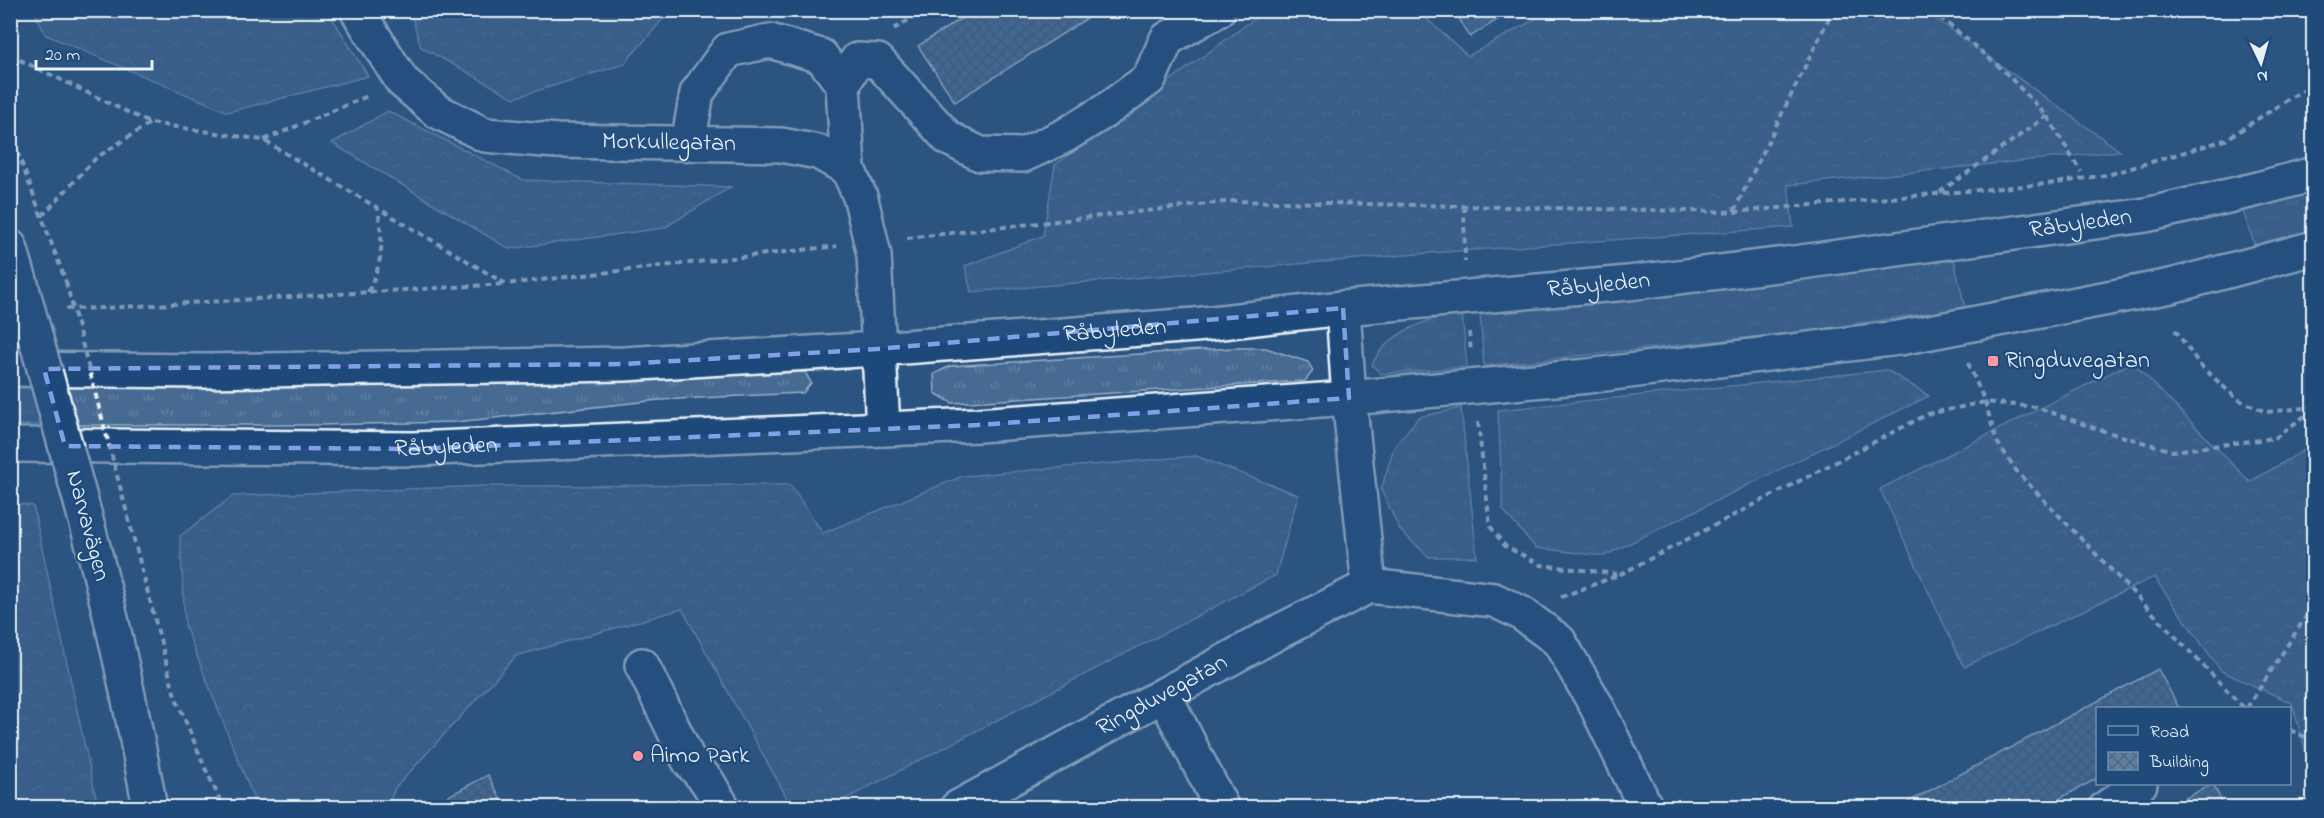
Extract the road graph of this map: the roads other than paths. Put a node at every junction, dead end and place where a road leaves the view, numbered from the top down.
1 (357, 10) edge
2 (1218, 10) edge
3 (843, 85) junction
4 (688, 144) junction
5 (848, 169) junction
6 (2313, 174) edge
7 (10, 247) edge
8 (2313, 248) edge
9 (1343, 308) junction
10 (877, 349) junction
11 (10, 369) edge
12 (1349, 398) junction
13 (883, 429) junction
14 (10, 446) edge
15 (1369, 586) junction
16 (642, 664) dead end
17 (1164, 695) junction
18 (2137, 785) edge
19 (150, 807) edge
20 (723, 807) edge
21 (957, 807) edge
22 (1222, 807) edge
23 (1646, 807) edge
24 (2106, 807) edge

1 - 4 main road, Morkullegatan
2 - 3 main road
3 - 4 main road
3 - 5 main road
4 - 5 main road, Morkullegatan
5 - 10 main road
6 - 9 main road, Råbyleden
7 - 19 main road, Narvavägen, bridge
8 - 12 main road, Råbyleden
9 - 10 main road, Råbyleden
9 - 12 main road
10 - 11 main road, Råbyleden
10 - 13 main road
12 - 13 main road, Råbyleden
12 - 15 main road
13 - 14 main road, Råbyleden
15 - 17 main road, Ringduvegatan
15 - 23 main road
16 - 20 main road
17 - 21 main road, Ringduvegatan
17 - 22 main road
18 - 24 main road

